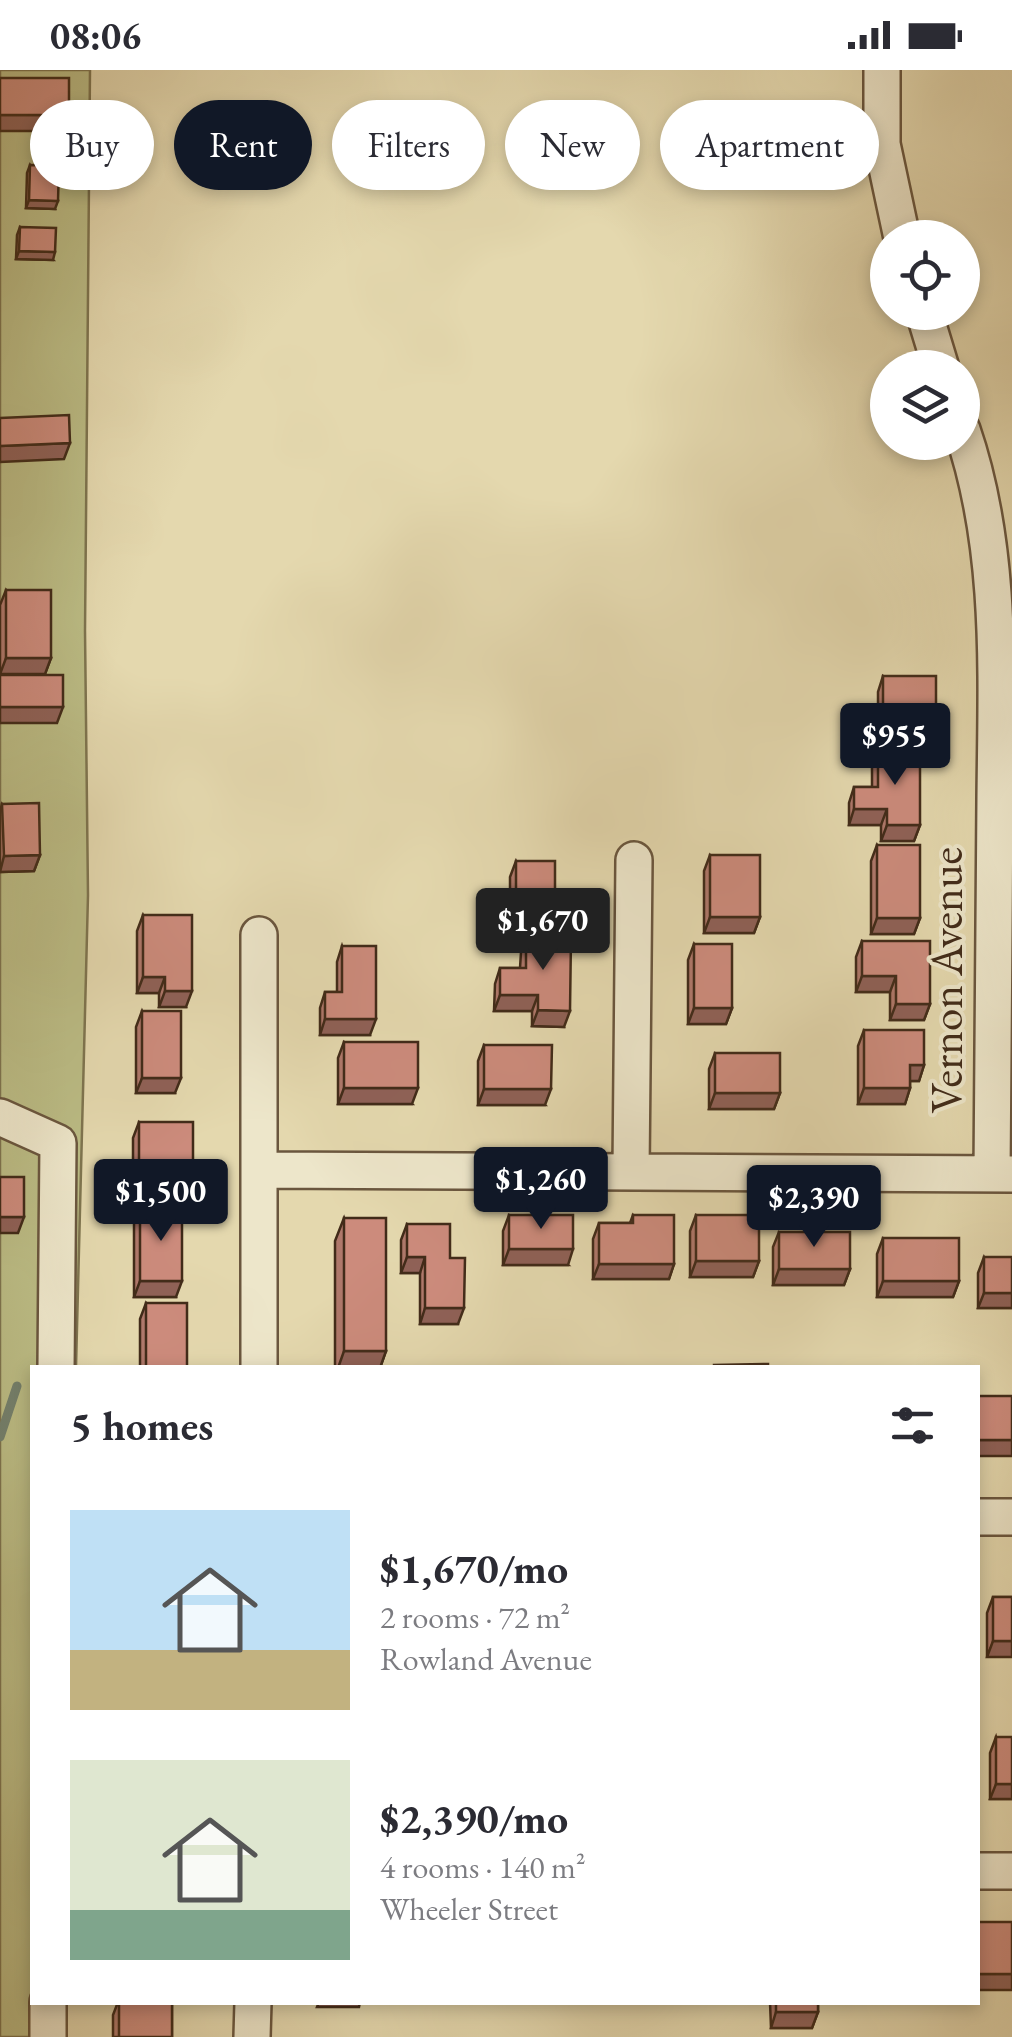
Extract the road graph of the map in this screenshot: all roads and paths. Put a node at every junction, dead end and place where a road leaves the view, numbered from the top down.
1 (882, 70) edge
2 (898, 220) edge
3 (973, 460) edge
4 (634, 860) dead end
5 (259, 935) dead end
6 (0, 1116) edge
7 (261, 1170) junction
8 (631, 1171) junction
9 (1002, 1174) edge
10 (56, 1365) edge
11 (260, 1365) edge
12 (980, 1517) edge
13 (1012, 1517) edge
14 (980, 1871) edge
15 (1012, 1871) edge
16 (48, 2005) edge
17 (252, 2005) edge
18 (48, 2037) edge
19 (252, 2037) edge

1 - 2 street
3 - 9 street, Vernon Avenue
4 - 8 street
5 - 7 street
6 - 10 street
7 - 8 street
7 - 11 street
8 - 9 street
12 - 13 street
14 - 15 street
16 - 18 street
17 - 19 street

